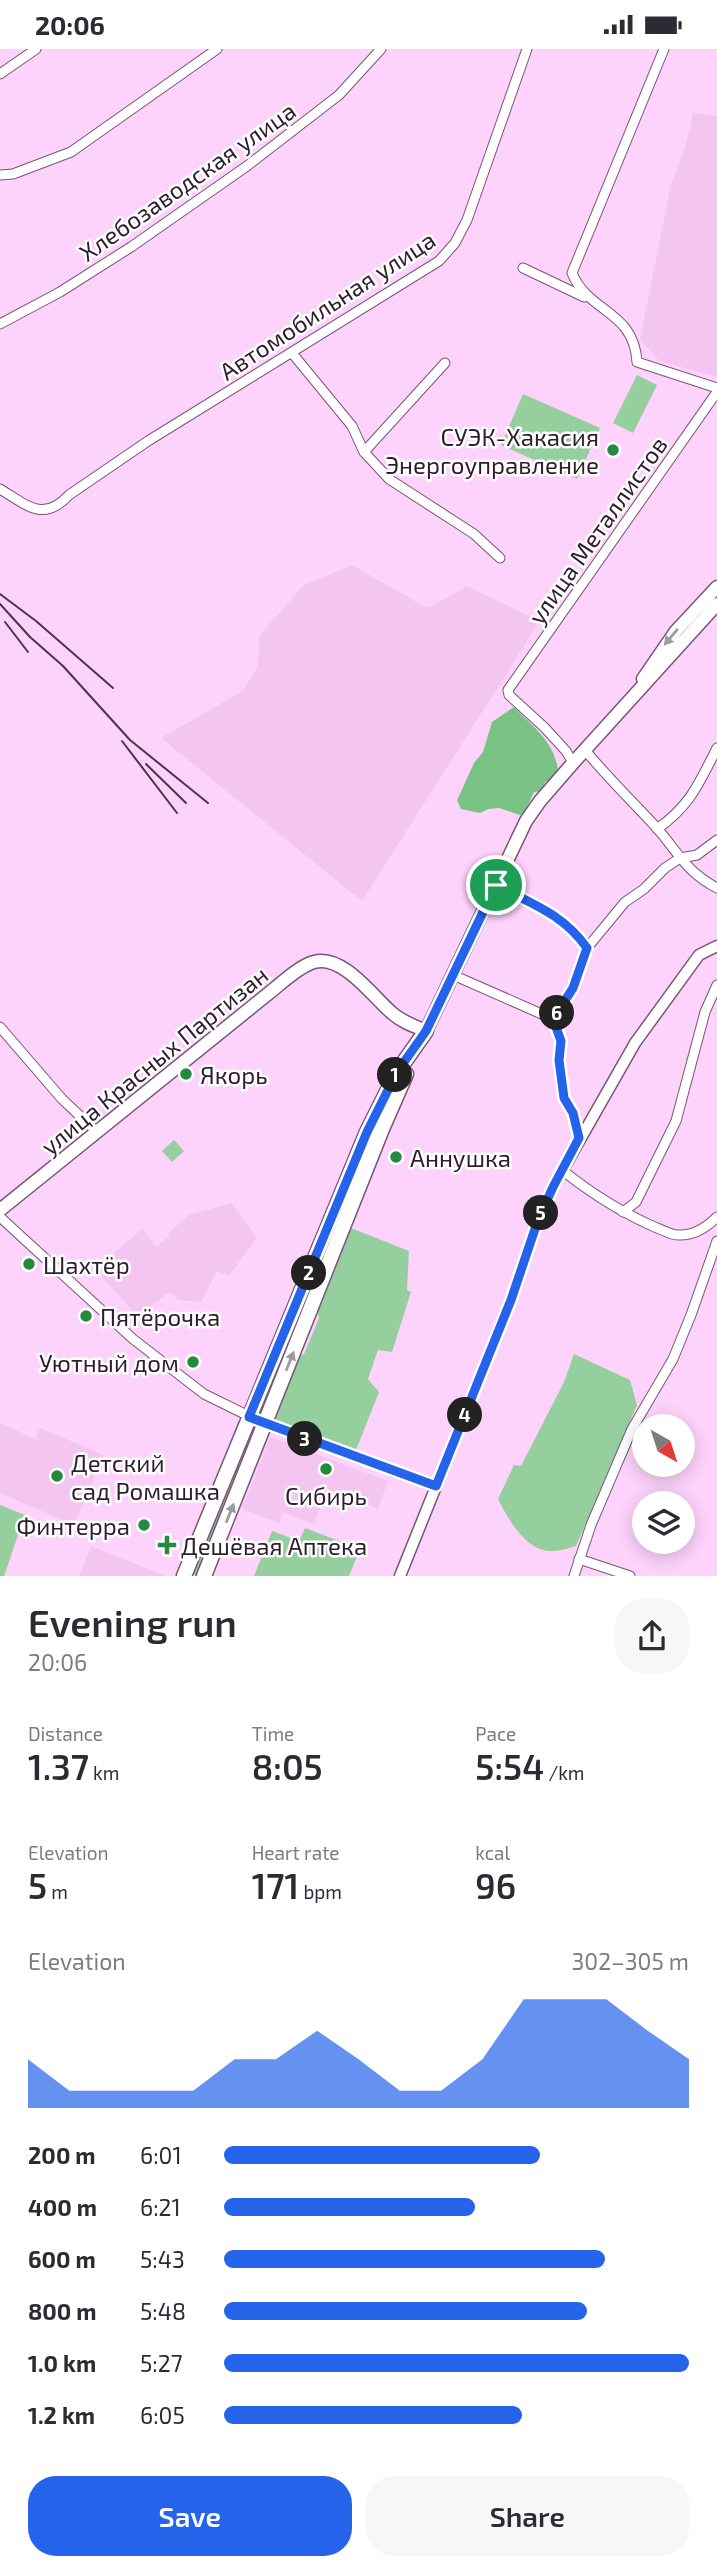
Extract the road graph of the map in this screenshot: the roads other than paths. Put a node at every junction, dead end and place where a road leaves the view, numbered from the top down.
1 (36, 49) edge
2 (218, 49) edge
3 (381, 49) edge
4 (527, 49) edge
5 (664, 49) edge
6 (0, 74) edge
7 (0, 176) edge
8 (523, 268) dead end
9 (592, 300) junction
10 (0, 324) edge
11 (292, 353) junction
12 (445, 363) dead end
13 (717, 390) edge
14 (364, 452) junction
15 (0, 489) edge
16 (500, 558) dead end
17 (717, 587) edge
18 (717, 604) edge
19 (625, 705) junction
20 (717, 748) edge
21 (585, 750) junction
22 (573, 763) junction
23 (657, 829) junction
24 (717, 840) edge
25 (680, 858) junction
26 (496, 885) junction
27 (717, 888) edge
28 (717, 946) edge
29 (587, 948) junction
30 (453, 975) junction
31 (717, 985) edge
32 (553, 1019) junction
33 (0, 1027) edge
34 (426, 1031) junction
35 (97, 1132) junction
36 (579, 1138) junction
37 (562, 1170) junction
38 (0, 1210) edge
39 (623, 1212) junction
40 (0, 1217) edge
41 (717, 1217) edge
42 (717, 1241) edge
43 (249, 1417) junction
44 (265, 1424) junction
45 (436, 1486) junction
46 (579, 1559) junction
47 (184, 1576) edge
48 (204, 1576) edge
49 (400, 1576) edge
50 (574, 1576) edge
51 (629, 1576) edge

1 - 6 street
2 - 7 street
3 - 10 street, Хлебозаводская улица
4 - 11 street, Автомобильная улица
5 - 9 street
8 - 9 street
9 - 13 street
11 - 14 street
11 - 15 street, Автомобильная улица
12 - 14 street
13 - 22 street, улица Металлистов
14 - 16 street
17 -> 19 main road
18 - 19 main road
19 - 21 main road
20 - 23 street
21 - 22 main road
21 - 23 street
22 - 26 main road
23 - 25 street
24 - 25 street
25 - 27 street
25 - 29 street
26 - 29 street
26 - 30 main road
28 - 36 street
29 - 32 street
30 - 32 street
30 - 34 main road
31 - 39 street
32 - 36 street
33 - 35 street
34 - 35 main road, улица Красных Партизан
34 - 43 main road
44 -> 34 main road
35 - 38 main road, улица Красных Партизан
36 - 37 street
37 - 39 street
37 - 45 street
39 - 41 street
40 - 43 street
42 - 46 street
43 - 44 street
43 - 47 main road
44 - 45 street
48 -> 44 main road
45 - 49 street
46 - 50 street
46 - 51 street

